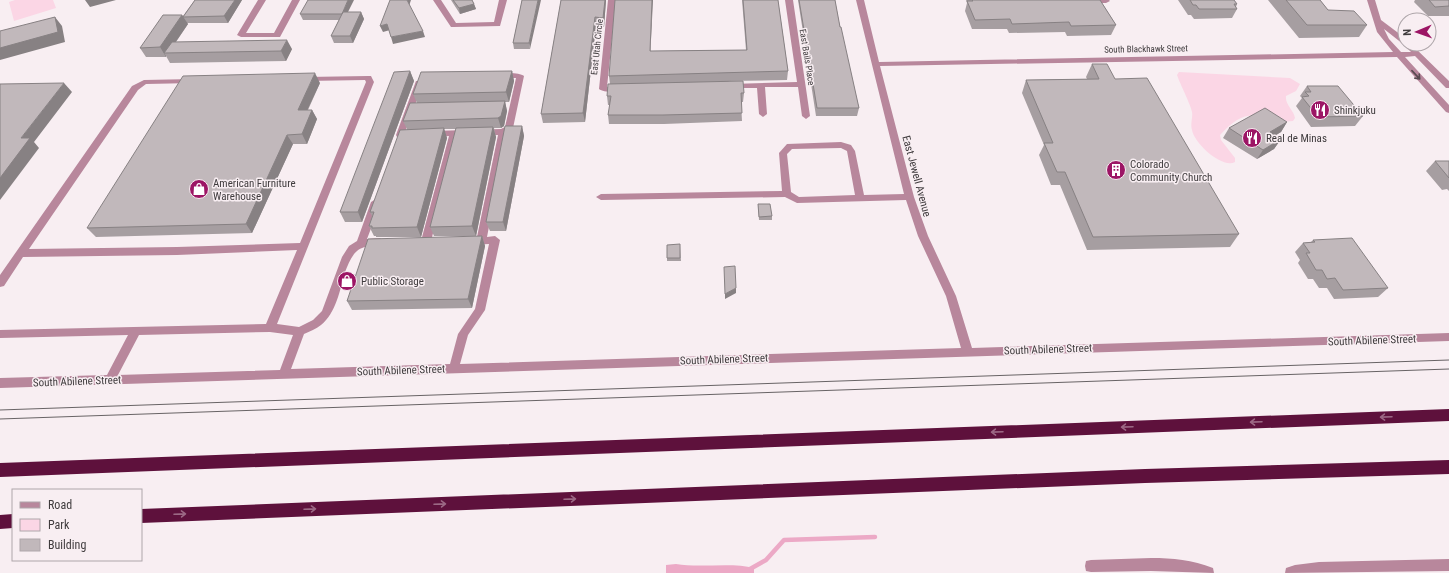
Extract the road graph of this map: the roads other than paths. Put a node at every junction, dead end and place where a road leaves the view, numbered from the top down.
1 (262, 0) edge
2 (296, 0) edge
3 (438, 0) edge
4 (503, 0) edge
5 (612, 0) edge
6 (789, 0) edge
7 (860, 0) edge
8 (1371, 0) edge
9 (1077, 1) edge
10 (1106, 1) edge
11 (1378, 21) junction
12 (1397, 36) edge
13 (1397, 54) junction
14 (1418, 54) joint
15 (876, 64) junction
16 (489, 76) edge
17 (428, 78) edge
18 (298, 80) edge
19 (206, 81) edge
20 (801, 84) junction
21 (761, 85) junction
22 (722, 86) edge
23 (1449, 86) edge
24 (626, 89) edge
25 (1449, 110) edge
26 (763, 114) dead end
27 (806, 116) dead end
28 (503, 132) junction
29 (454, 134) junction
30 (424, 135) edge
31 (402, 138) edge
32 (379, 193) edge
33 (787, 194) junction
34 (601, 197) dead end
35 (909, 197) junction
36 (860, 199) junction
37 (457, 241) edge
38 (481, 241) junction
39 (390, 242) edge
40 (426, 242) edge
41 (361, 243) junction
42 (303, 246) junction
43 (21, 253) junction
44 (0, 283) edge
45 (270, 328) junction
46 (136, 330) junction
47 (300, 331) junction
48 (0, 334) edge
49 (1449, 337) edge
50 (968, 352) junction
51 (454, 368) junction
52 (284, 374) junction
53 (110, 380) junction
54 (0, 383) edge
55 (1449, 414) edge
56 (1449, 467) edge
57 (0, 470) edge
58 (142, 516) edge
59 (12, 521) edge
60 (0, 522) edge
61 (1449, 565) edge
62 (1091, 566) dead end
63 (1321, 570) edge
64 (1208, 573) edge
65 (1291, 573) edge

1 - 2 street
3 - 4 street
5 - 24 street, East Utah Circle
6 - 20 street, East Bails Place
7 - 15 street, East Jewell Avenue
8 - 11 street
9 - 10 street
11 - 12 street
11 - 13 street
13 - 14 street, South Blackhawk Street
13 - 15 street, South Blackhawk Street
13 -> 25 street
14 - 23 street
15 - 35 street, East Jewell Avenue
16 - 28 street
17 - 31 street
18 - 42 street
19 - 43 street
20 - 21 street
20 - 27 street, East Bails Place
21 - 22 street
21 - 26 street
28 - 29 street
28 - 38 street
29 - 30 street
29 - 40 street
32 - 41 street
33 - 34 street
33 - 36 street
33 - 36 street
35 - 36 street
35 - 50 street, East Jewell Avenue
37 - 38 street
38 - 51 street
39 - 41 street
41 - 47 street
42 - 43 street
42 - 45 street
43 - 44 street
45 - 46 street
45 - 47 street
46 - 48 street
46 - 53 street
47 - 52 street
49 - 50 street, South Abilene Street
50 - 51 street, South Abilene Street
51 - 52 street, South Abilene Street
52 - 53 street, South Abilene Street
53 - 54 street, South Abilene Street
55 -> 57 highway
58 -> 56 highway
59 - 60 highway
61 - 63 street
62 - 64 street
63 - 65 street

